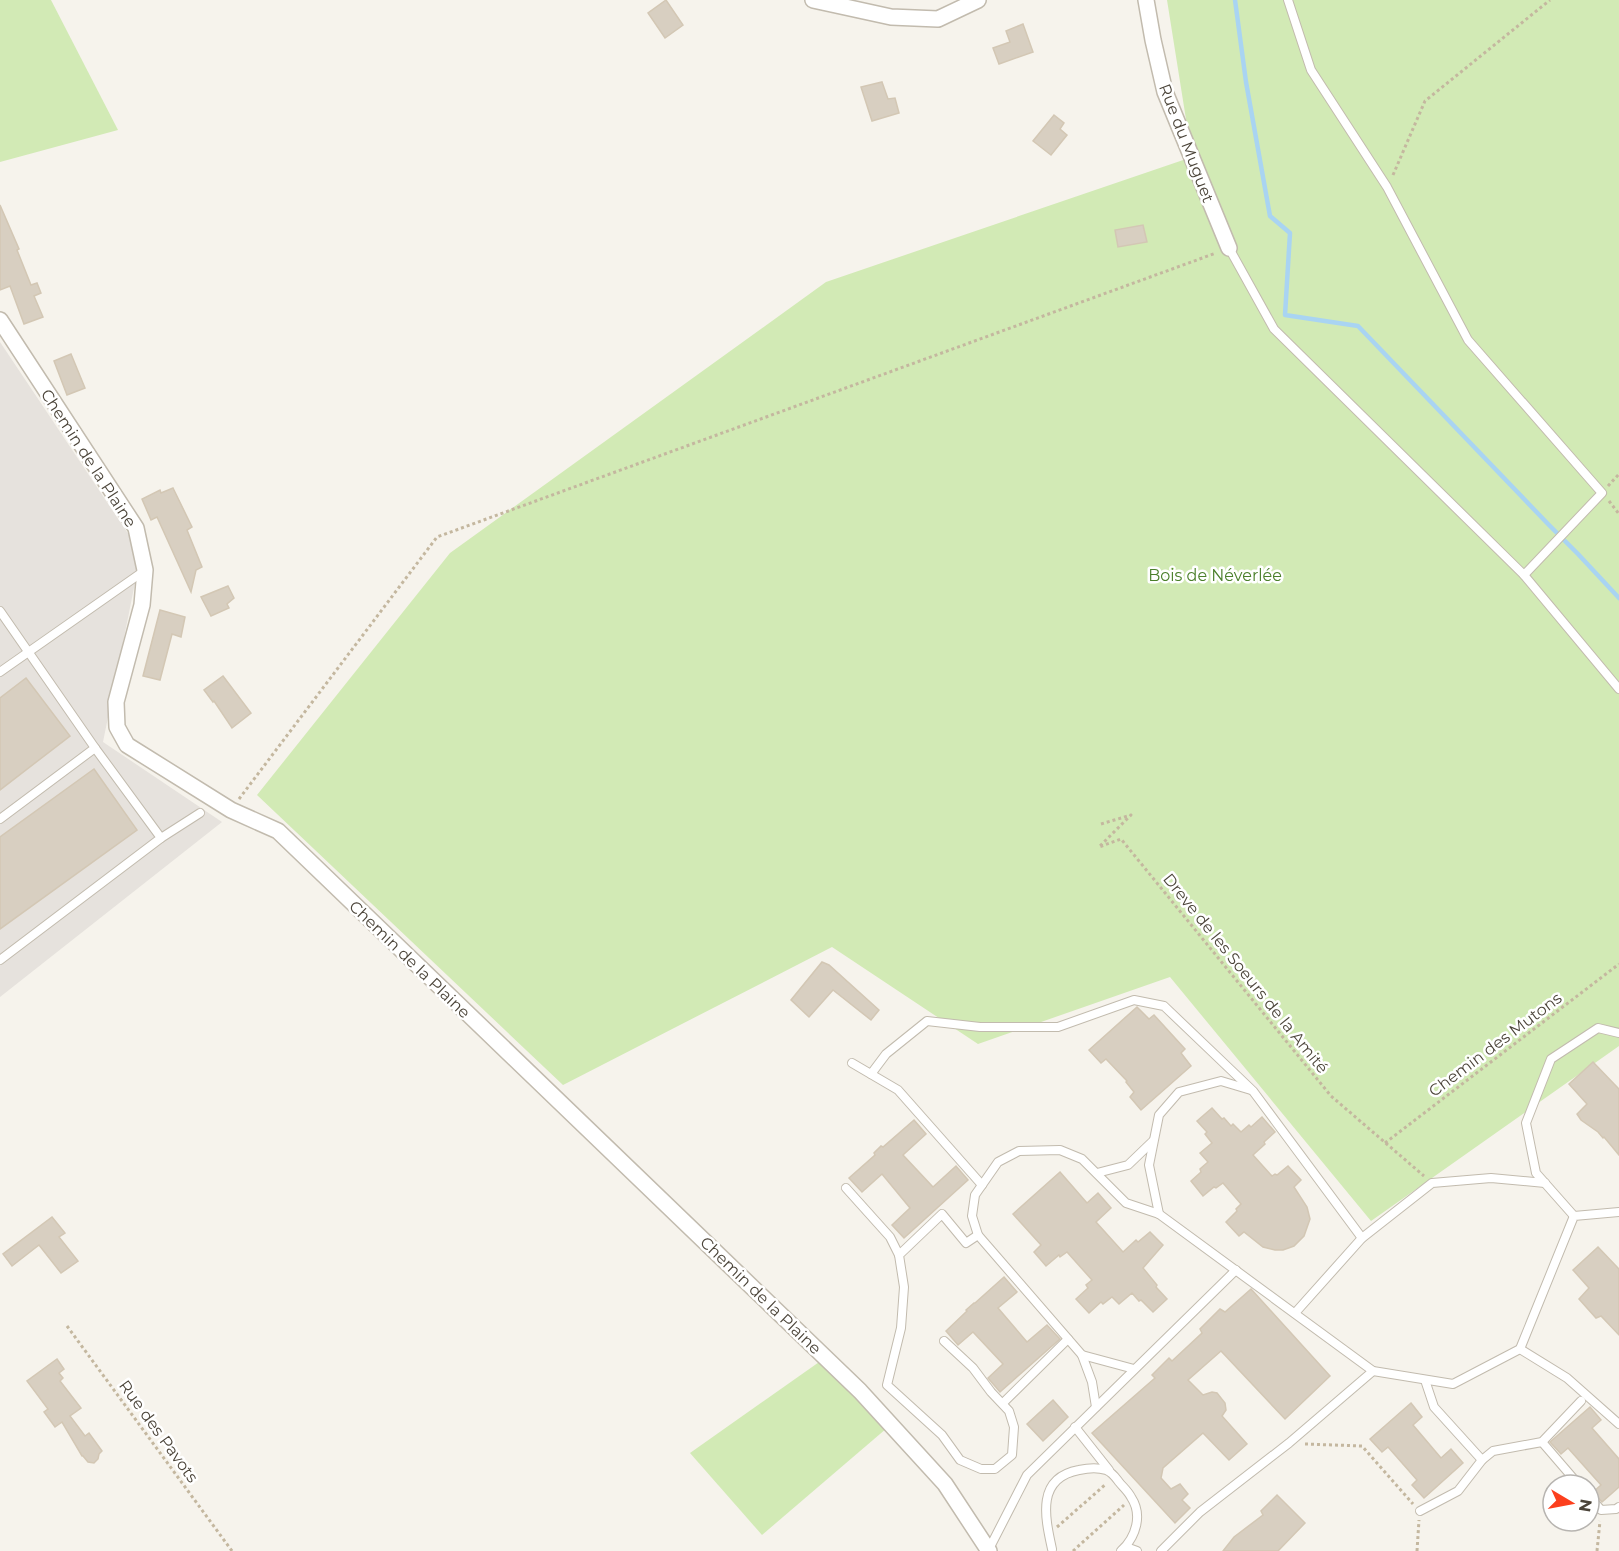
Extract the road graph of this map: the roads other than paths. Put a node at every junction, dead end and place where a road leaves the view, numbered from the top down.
1 (813, 0) edge
2 (978, 0) edge
3 (1146, 0) edge
4 (1288, 0) edge
5 (1229, 248) joint
6 (0, 320) edge
7 (145, 570) junction
8 (1524, 575) junction
9 (0, 611) edge
10 (28, 651) junction
11 (0, 672) edge
12 (1619, 688) edge
13 (95, 748) junction
14 (200, 813) dead end
15 (0, 819) edge
16 (161, 838) junction
17 (0, 960) edge
18 (1619, 1033) edge
19 (852, 1063) dead end
20 (871, 1074) junction
21 (1253, 1091) junction
22 (1154, 1140) junction
23 (1097, 1173) junction
24 (1545, 1184) junction
25 (982, 1185) junction
26 (846, 1188) dead end
27 (1619, 1212) edge
28 (1159, 1214) junction
29 (1574, 1216) junction
30 (978, 1235) junction
31 (1362, 1238) junction
32 (899, 1255) junction
33 (1236, 1270) junction
34 (1295, 1313) junction
35 (1068, 1339) junction
36 (944, 1341) dead end
37 (1520, 1348) junction
38 (1082, 1355) junction
39 (1134, 1369) junction
40 (1373, 1371) junction
41 (1425, 1380) junction
42 (1581, 1401) dead end
43 (1003, 1403) junction
44 (1095, 1407) junction
45 (1619, 1424) edge
46 (1075, 1427) junction
47 (1542, 1442) junction
48 (1482, 1460) junction
49 (1111, 1473) junction
50 (1569, 1473) edge
51 (1619, 1507) edge
52 (1601, 1510) edge
53 (1420, 1511) road end
54 (1124, 1549) edge
55 (989, 1550) edge
56 (1052, 1550) edge
57 (1137, 1551) edge
58 (1161, 1551) edge

1 - 2 street
3 - 5 street, Rue du Muguet
4 - 8 lane
5 - 8 lane
6 - 7 street, Chemin de la Plaine
7 - 10 lane
7 - 55 street, Chemin de la Plaine
8 - 12 lane
9 - 10 lane
10 - 11 lane
10 - 13 lane
13 - 15 lane
13 - 16 lane
14 - 16 lane
16 - 17 lane
18 - 24 lane
19 - 20 lane
20 - 21 lane
20 - 25 lane
21 - 22 lane
21 - 31 lane
22 - 23 lane
22 - 28 lane
23 - 25 lane
23 - 28 lane
24 - 29 lane
24 - 31 lane
25 - 30 lane
26 - 32 lane
27 - 29 lane
28 - 33 lane
29 - 37 lane
30 - 32 lane
30 - 35 lane
31 - 34 lane
32 - 43 lane
33 - 34 lane
33 - 39 lane
34 - 40 lane
35 - 38 lane
35 - 43 lane
36 - 43 lane
37 - 41 lane
37 - 45 lane
38 - 39 lane
38 - 44 lane
39 - 44 lane
40 - 41 lane
40 - 58 lane
41 - 48 lane
42 - 47 lane
44 - 46 lane
46 - 49 lane
46 - 55 lane
47 - 48 lane
47 - 50 lane
48 - 53 lane
49 - 54 lane
49 - 56 lane
51 - 52 lane
54 - 57 lane

